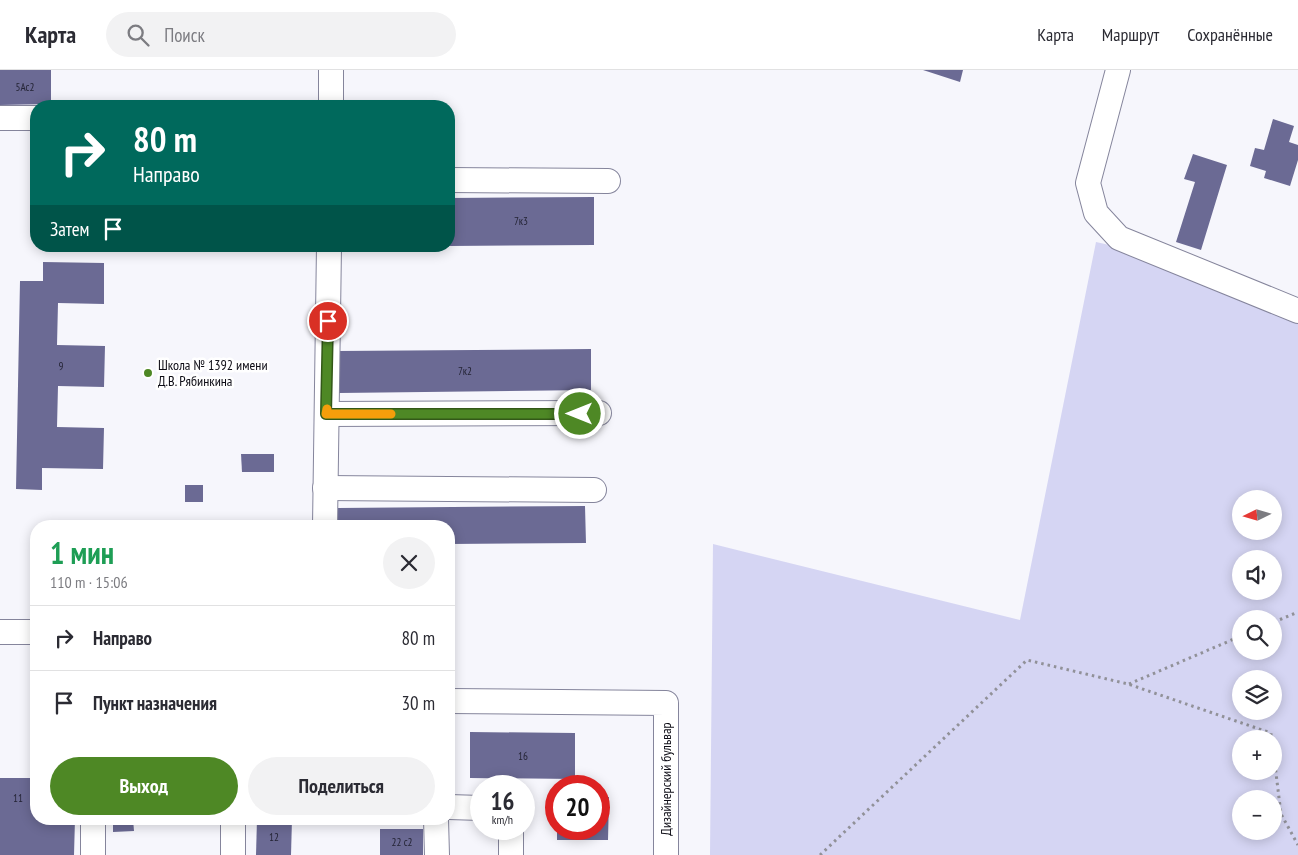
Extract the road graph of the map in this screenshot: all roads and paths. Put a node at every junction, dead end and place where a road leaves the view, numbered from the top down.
1 (331, 70) edge
2 (1118, 70) edge
3 (331, 100) edge
4 (0, 118) edge
5 (30, 118) edge
6 (455, 180) edge
7 (608, 181) dead end
8 (329, 252) edge
9 (1298, 311) edge
10 (599, 413) dead end
11 (326, 414) junction
12 (325, 488) junction
13 (594, 490) dead end
14 (325, 520) edge
15 (1298, 612) edge
16 (1282, 619) edge
17 (0, 632) edge
18 (30, 632) edge
19 (1232, 640) edge
20 (1128, 684) junction
21 (455, 701) edge
22 (1262, 730) edge
23 (1277, 780) edge
24 (455, 807) edge
25 (470, 808) edge
26 (93, 825) edge
27 (233, 825) edge
28 (436, 825) edge
29 (511, 840) edge
30 (1298, 846) edge
31 (93, 855) edge
32 (233, 855) edge
33 (437, 855) edge
34 (511, 855) edge
35 (666, 855) edge
36 (820, 855) edge

1 - 3 street
2 - 9 street
4 - 5 street
6 - 7 street
8 - 11 street
10 - 11 street
11 - 12 street
12 - 13 street
12 - 14 street
15 - 16 path
17 - 18 street
19 - 20 path
20 - 22 path
20 - 36 path
21 - 35 street, Дизайнерский бульвар
23 - 30 path
24 - 25 street
26 - 31 street
27 - 32 street
28 - 33 street
29 - 34 street

